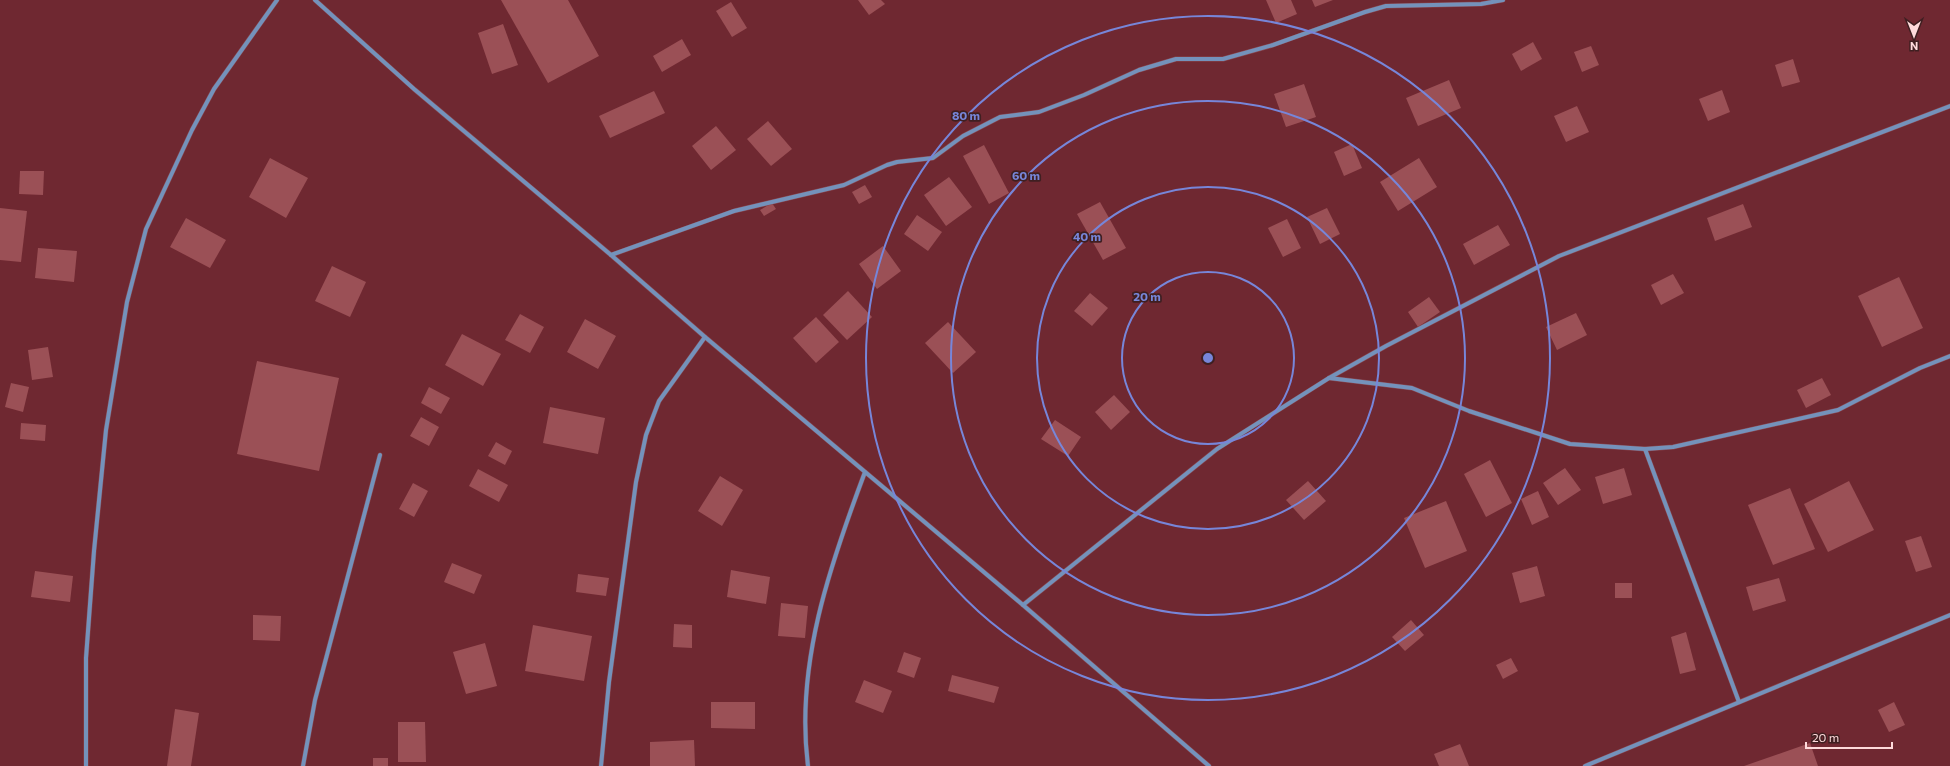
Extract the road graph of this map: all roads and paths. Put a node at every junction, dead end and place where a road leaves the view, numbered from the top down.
1 (277, 0) edge
2 (315, 0) edge
3 (1503, 0) edge
4 (1950, 106) edge
5 (611, 255) junction
6 (705, 337) junction
7 (1950, 356) edge
8 (1329, 378) junction
9 (1645, 449) junction
10 (380, 455) dead end
11 (865, 472) junction
12 (1023, 605) junction
13 (1950, 615) edge
14 (1739, 702) junction
15 (86, 766) edge
16 (303, 766) edge
17 (601, 766) edge
18 (808, 766) edge
19 (1209, 766) edge
20 (1585, 766) edge

1 - 15 street
2 - 5 street
3 - 5 street
4 - 8 street
5 - 6 street
6 - 11 street
6 - 17 street
7 - 9 street
8 - 9 street
8 - 12 street
9 - 14 street
10 - 16 street
11 - 12 street
11 - 18 street
12 - 19 street
13 - 14 street
14 - 20 street

